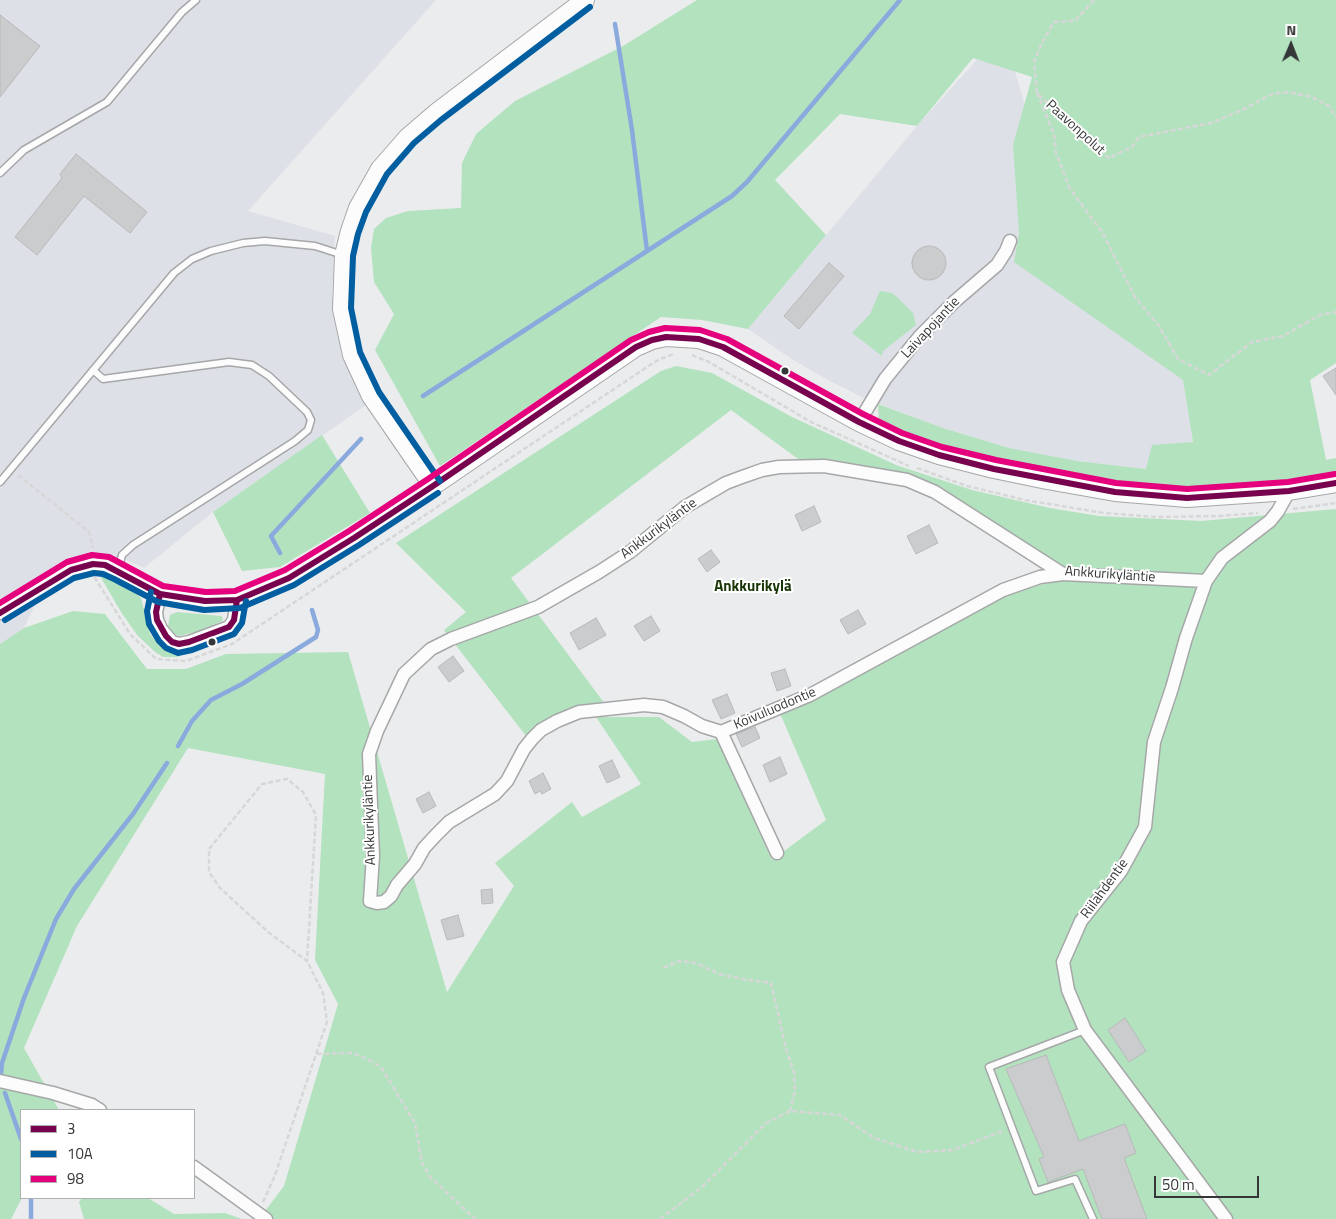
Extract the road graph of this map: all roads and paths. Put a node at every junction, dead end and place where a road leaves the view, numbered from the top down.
1 (196, 0) edge
2 (585, 0) edge
3 (1094, 0) edge
4 (1037, 93) junction
5 (1336, 117) edge
6 (0, 173) edge
7 (1010, 241) dead end
8 (344, 256) junction
9 (1336, 312) edge
10 (677, 354) dead end
11 (690, 354) dead end
12 (93, 370) junction
13 (859, 422) junction
14 (12, 469) junction
15 (0, 482) edge
16 (1336, 483) edge
17 (433, 486) junction
18 (1289, 491) junction
19 (1336, 503) edge
20 (1278, 511) junction
21 (93, 548) dead end
22 (118, 570) junction
23 (1063, 574) junction
24 (88, 580) dead end
25 (1206, 581) junction
26 (160, 594) junction
27 (237, 600) junction
28 (0, 614) edge
29 (721, 732) junction
30 (777, 853) dead end
31 (370, 901) joint
32 (307, 961) junction
33 (663, 968) dead end
34 (1086, 1030) junction
35 (317, 1054) junction
36 (0, 1080) edge
37 (98, 1109) edge
38 (790, 1111) junction
39 (1012, 1127) junction
40 (195, 1167) edge
41 (262, 1216) edge
42 (475, 1219) edge
43 (660, 1219) edge
44 (1093, 1219) edge
45 (1226, 1219) edge

1 - 6 lane
2 - 8 street
3 - 4 path, Paavonpolut
4 - 5 path, Paavonpolut
4 - 9 path
7 - 13 street, Laivapojantie
8 - 12 lane
8 - 17 street
10 - 24 path
11 - 20 path
12 - 14 lane
12 - 22 lane
13 - 17 street
13 - 18 street
14 - 15 lane
14 - 21 path
16 - 18 street
17 - 27 street
18 - 20 street, Riilahdentie
19 - 20 path
20 - 25 street, Riilahdentie
22 - 26 street
22 - 28 street
23 - 25 street, Ankkurikyläntie
23 - 29 street, Koivuluodontie
23 - 31 street, Ankkurikyläntie
25 - 34 street, Riilahdentie
26 - 27 street
26 - 27 street
29 - 30 street
29 - 31 street, Koivuluodontie
32 - 32 path
32 - 35 path
33 - 38 path
34 - 39 lane
34 - 45 street, Riilahdentie
35 - 41 path
35 - 42 path
36 - 37 street
38 - 39 path
38 - 43 path
39 - 44 lane
40 - 41 street

